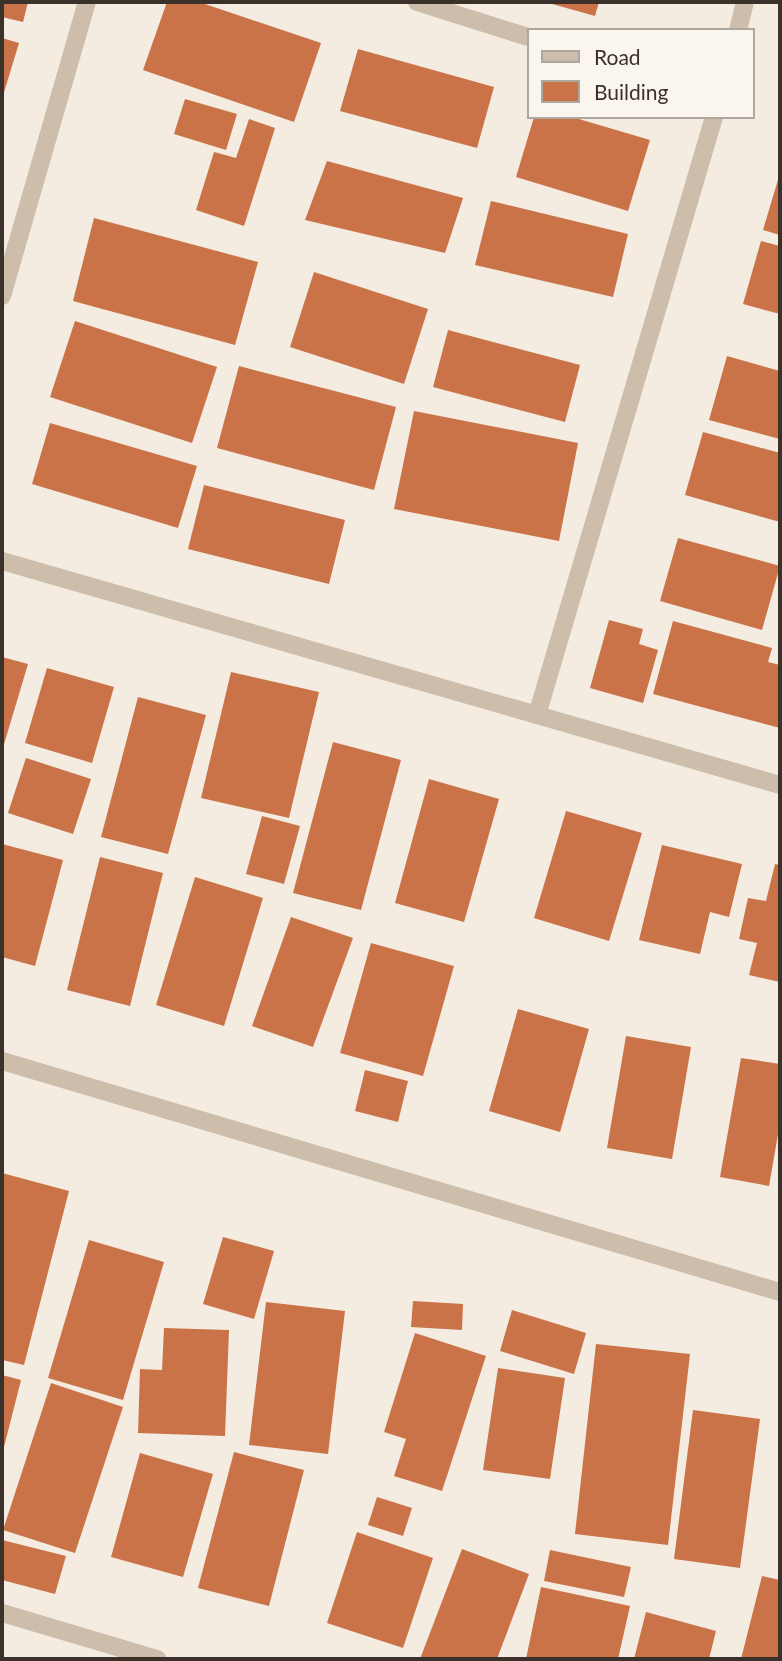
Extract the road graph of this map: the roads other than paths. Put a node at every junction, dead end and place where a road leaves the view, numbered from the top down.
1 (87, 2) edge
2 (417, 2) edge
3 (745, 2) edge
4 (738, 28) edge
5 (526, 36) edge
6 (712, 119) edge
7 (2, 296) edge
8 (2, 561) edge
9 (537, 715) junction
10 (780, 785) edge
11 (2, 1061) edge
12 (780, 1292) edge
13 (2, 1613) edge
14 (158, 1659) edge

1 - 7 street
2 - 5 street
3 - 4 street
6 - 9 street
8 - 9 street
9 - 10 street
11 - 12 street
13 - 14 street

